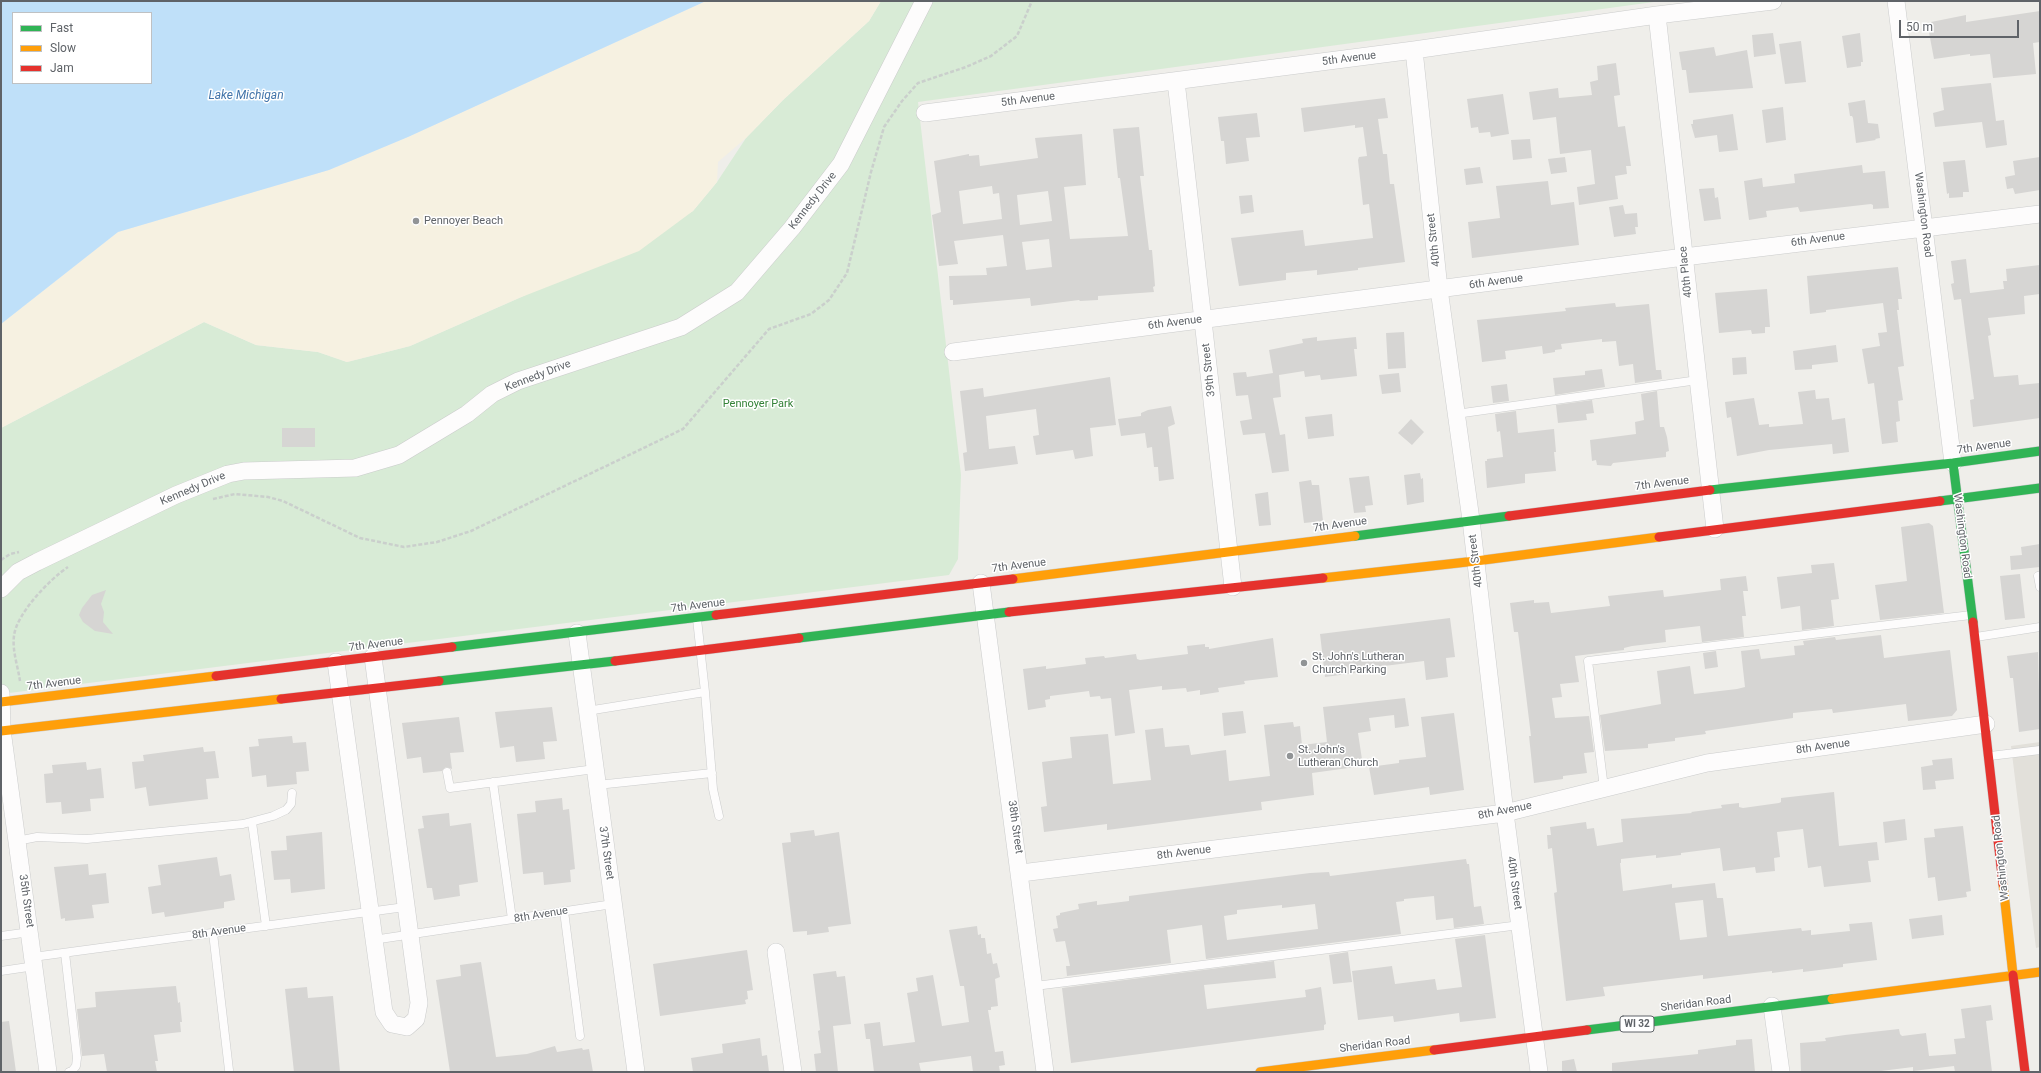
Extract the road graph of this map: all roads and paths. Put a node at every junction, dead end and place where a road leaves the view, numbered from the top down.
1 (924, 1) edge
2 (1032, 1) edge
3 (1773, 1) edge
4 (1896, 1) edge
5 (1657, 15) junction
6 (1414, 50) junction
7 (1176, 81) junction
8 (925, 113) dead end
9 (2040, 214) edge
10 (1925, 227) junction
11 (1684, 257) junction
12 (1439, 289) junction
13 (1203, 319) junction
14 (953, 352) dead end
15 (1698, 380) junction
16 (1456, 414) junction
17 (2040, 451) edge
18 (1953, 463) junction
19 (2040, 488) edge
20 (1710, 490) junction
21 (1958, 497) junction
22 (206, 501) dead end
23 (1471, 520) junction
24 (1715, 529) junction
25 (1229, 552) junction
26 (1476, 561) junction
27 (74, 564) dead end
28 (2038, 576) dead end
29 (982, 583) junction
30 (1233, 587) junction
31 (2040, 587) edge
32 (1, 589) edge
33 (987, 614) junction
34 (1972, 615) junction
35 (697, 618) junction
36 (2040, 627) edge
37 (577, 633) junction
38 (1975, 637) junction
39 (701, 650) junction
40 (373, 658) junction
41 (336, 662) junction
42 (581, 665) junction
43 (21, 686) dead end
44 (376, 687) junction
45 (339, 692) junction
46 (705, 692) junction
47 (1, 693) edge
48 (1, 702) edge
49 (587, 711) junction
50 (1986, 724) junction
51 (2, 730) edge
52 (2040, 750) edge
53 (1989, 757) junction
54 (447, 772) dead end
55 (712, 773) junction
56 (596, 777) junction
57 (493, 782) junction
58 (1604, 788) junction
59 (292, 793) dead end
60 (1505, 813) junction
61 (719, 816) dead end
62 (252, 822) junction
63 (17, 841) junction
64 (1021, 873) junction
65 (613, 904) junction
66 (405, 907) junction
67 (564, 911) junction
68 (369, 912) junction
69 (512, 919) junction
70 (1520, 925) junction
71 (266, 926) junction
72 (30, 932) junction
73 (213, 933) junction
74 (408, 935) junction
75 (1, 936) edge
76 (374, 940) junction
77 (776, 952) dead end
78 (65, 953) junction
79 (34, 962) junction
80 (1, 971) edge
81 (2040, 972) edge
82 (2013, 975) junction
83 (1035, 986) junction
84 (1772, 1006) junction
85 (580, 1036) dead end
86 (1535, 1036) junction
87 (229, 1070) dead end
88 (48, 1072) edge
89 (69, 1072) edge
90 (636, 1072) edge
91 (793, 1072) edge
92 (1046, 1072) edge
93 (1260, 1072) edge
94 (1540, 1072) edge
95 (1781, 1072) edge
96 (2025, 1072) edge

1 - 32 street, Kennedy Drive
2 - 22 path
3 - 5 street, 5th Avenue
4 - 10 street, Washington Road
5 - 6 street, 5th Avenue
5 - 11 street, 40th Place
6 - 7 street, 5th Avenue
6 - 12 street, 40th Street
7 - 8 street, 5th Avenue
7 - 13 street, 39th Street
9 - 10 street, 6th Avenue
10 - 11 street, 6th Avenue
10 - 18 street, Washington Road
11 - 12 street, 6th Avenue
11 - 15 street, 40th Place
12 - 13 street, 6th Avenue
12 - 16 street, 40th Street
13 - 14 street, 6th Avenue
13 - 25 street, 39th Street
15 - 16 lane
15 - 20 street, 40th Place
16 - 23 street, 40th Street
17 - 18 street, 7th Avenue
18 - 20 street, 7th Avenue
18 - 21 street, Washington Road
19 - 21 street
20 - 23 street, 7th Avenue
20 - 24 street, 40th Place
21 - 24 street
21 - 34 street, Washington Road
23 - 25 street, 7th Avenue
23 - 26 street, 40th Street
24 - 26 street
25 - 29 street, 7th Avenue
25 - 30 street, 39th Street
26 - 30 street
26 - 60 street, 40th Street
27 - 43 path
28 - 31 lane
29 - 33 street, 38th Street
29 - 35 street, 7th Avenue
30 - 33 street
33 - 39 street
33 - 64 street, 38th Street
34 - 38 street, Washington Road
34 - 58 lane
35 - 37 street, 7th Avenue
35 - 39 lane
36 - 38 lane
37 - 40 street, 7th Avenue
37 - 42 street, 37th Street
38 - 50 street, Washington Road
39 - 42 street
39 - 46 lane
40 - 41 street, 7th Avenue
40 - 44 street
41 - 45 street
41 - 48 street, 7th Avenue
42 - 44 street
42 - 49 street, 37th Street
44 - 45 street
44 - 66 street
45 - 51 street
45 - 68 street
46 - 49 lane
46 - 55 lane
47 - 48 street
48 - 51 street
49 - 56 street, 37th Street
50 - 53 street, Washington Road
50 - 58 street, 8th Avenue
51 - 63 street, 35th Street
52 - 53 lane
53 - 82 street, Washington Road
54 - 57 lane
55 - 56 lane
55 - 61 lane
56 - 57 lane
56 - 65 street, 37th Street
57 - 69 lane
58 - 60 street, 8th Avenue
59 - 62 lane
60 - 64 street, 8th Avenue
60 - 70 street, 40th Street
62 - 63 lane
62 - 71 lane
63 - 72 street, 35th Street
64 - 83 street, 38th Street
65 - 67 lane, 8th Avenue
65 - 90 street, 37th Street
66 - 68 lane, 8th Avenue
66 - 74 street
67 - 69 lane, 8th Avenue
67 - 85 lane
68 - 71 lane, 8th Avenue
68 - 76 street
69 - 74 lane, 8th Avenue
70 - 83 lane
70 - 86 street, 40th Street
71 - 73 lane, 8th Avenue
72 - 75 lane
72 - 79 street, 35th Street
73 - 78 lane, 8th Avenue
73 - 87 lane
74 - 76 lane, 8th Avenue
74 - 76 street
77 - 91 street
78 - 79 lane, 8th Avenue
78 - 89 lane
79 - 80 lane, 8th Avenue
79 - 88 street, 35th Street
81 - 82 street, Sheridan Road / WI 32
82 - 84 street, Sheridan Road / WI 32
82 - 96 street, Washington Road
83 - 92 street, 38th Street
84 - 86 street, Sheridan Road / WI 32
84 - 95 street
86 - 93 street, Sheridan Road / WI 32
86 - 94 street, 40th Street

